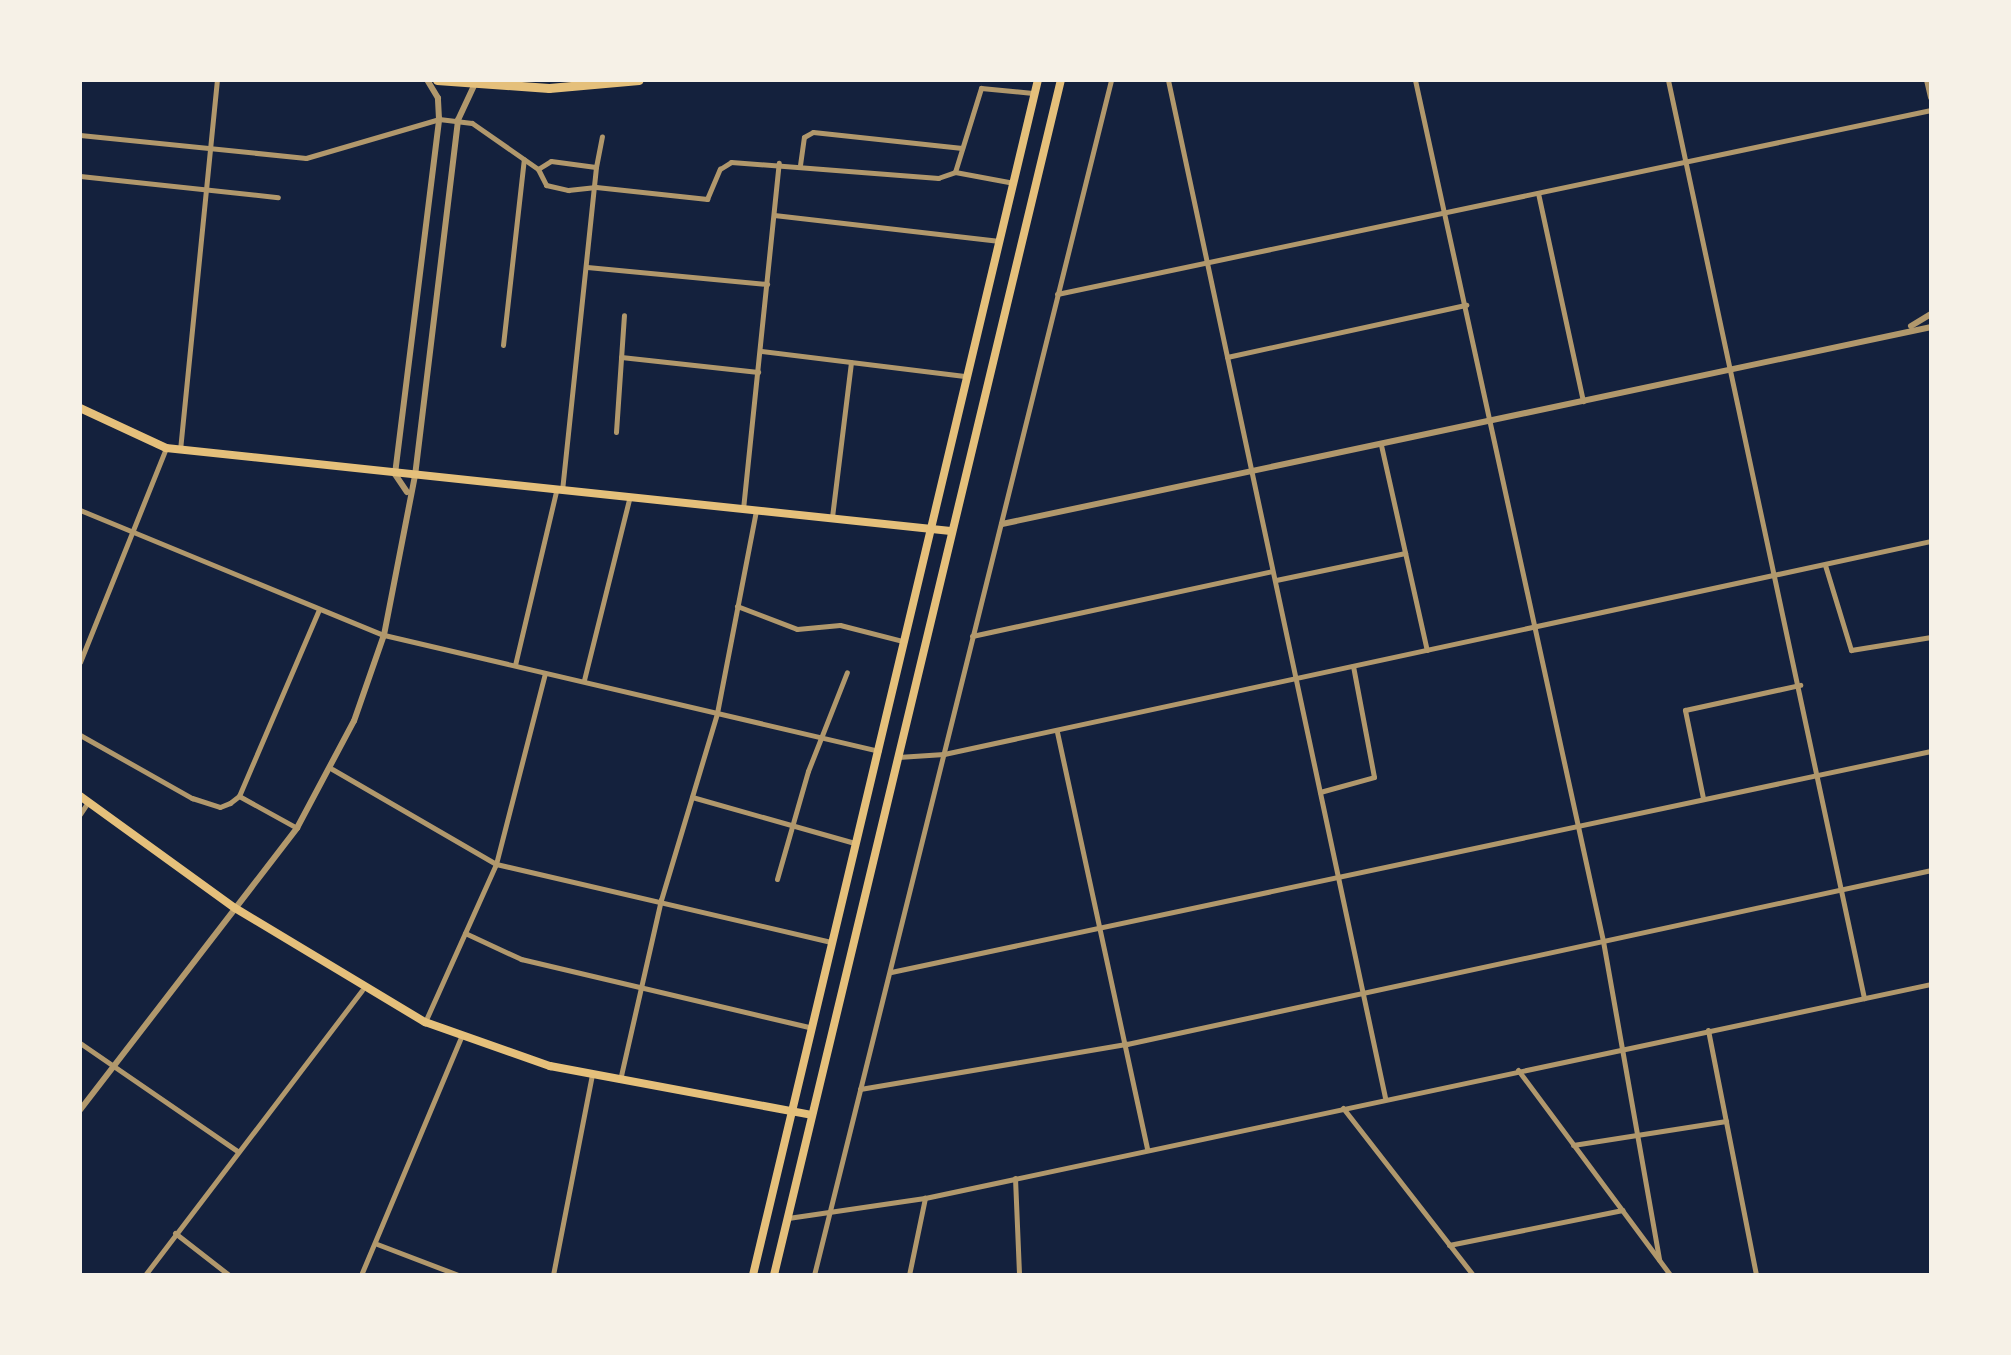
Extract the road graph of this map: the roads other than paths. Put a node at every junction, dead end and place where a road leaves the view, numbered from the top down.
1 (217, 80) edge
2 (427, 80) edge
3 (437, 80) edge
4 (639, 80) edge
5 (1038, 80) edge
6 (1061, 80) edge
7 (1111, 80) edge
8 (1168, 80) edge
9 (1414, 80) edge
10 (1668, 80) edge
11 (1927, 80) edge
12 (476, 84) junction
13 (1034, 93) junction
14 (1931, 98) edge
15 (1931, 110) edge
16 (439, 119) junction
17 (458, 120) junction
18 (80, 135) edge
19 (602, 137) dead end
20 (208, 148) junction
21 (962, 148) junction
22 (524, 159) junction
23 (780, 163) junction
24 (1685, 164) junction
25 (800, 165) junction
26 (596, 167) junction
27 (538, 169) junction
28 (955, 172) junction
29 (80, 176) edge
30 (1014, 183) junction
31 (596, 186) junction
32 (205, 190) junction
33 (1538, 194) junction
34 (278, 197) dead end
35 (1446, 214) junction
36 (774, 215) junction
37 (1000, 241) junction
38 (1208, 266) junction
39 (587, 267) junction
40 (767, 284) junction
41 (1057, 294) junction
42 (1466, 305) junction
43 (1931, 314) edge
44 (624, 315) dead end
45 (1931, 327) edge
46 (1906, 328) junction
47 (503, 345) dead end
48 (760, 351) junction
49 (621, 356) junction
50 (1227, 357) junction
51 (851, 362) junction
52 (758, 372) junction
53 (1732, 372) junction
54 (966, 376) junction
55 (1583, 403) junction
56 (80, 408) edge
57 (1492, 422) junction
58 (616, 432) dead end
59 (1381, 445) junction
60 (166, 448) junction
61 (180, 450) junction
62 (1252, 472) junction
63 (395, 474) junction
64 (415, 476) junction
65 (407, 492) junction
66 (559, 492) junction
67 (630, 498) junction
68 (743, 508) junction
69 (80, 510) edge
70 (756, 510) junction
71 (832, 518) junction
72 (1002, 524) junction
73 (930, 529) junction
74 (951, 531) junction
75 (133, 532) junction
76 (1931, 541) edge
77 (1405, 554) junction
78 (1825, 565) junction
79 (1273, 571) junction
80 (1774, 576) junction
81 (1275, 580) junction
82 (738, 606) junction
83 (319, 609) junction
84 (1535, 627) junction
85 (384, 634) junction
86 (80, 635) edge
87 (972, 636) junction
88 (1931, 636) edge
89 (89, 639) junction
90 (904, 641) junction
91 (1427, 650) junction
92 (80, 662) edge
93 (515, 665) junction
94 (1353, 666) junction
95 (846, 672) dead end
96 (545, 674) junction
97 (1296, 679) junction
98 (584, 681) junction
99 (1800, 685) junction
100 (717, 713) junction
101 (1057, 731) junction
102 (80, 735) edge
103 (825, 737) junction
104 (1931, 750) edge
105 (879, 751) junction
106 (944, 754) junction
107 (898, 757) junction
108 (332, 770) junction
109 (1819, 775) junction
110 (1320, 792) junction
111 (80, 796) edge
112 (239, 796) junction
113 (692, 797) junction
114 (1703, 798) junction
115 (88, 802) junction
116 (80, 814) edge
117 (793, 825) junction
118 (1578, 825) junction
119 (297, 828) junction
120 (855, 843) junction
121 (496, 864) junction
122 (1931, 870) edge
123 (1338, 876) junction
124 (778, 879) dead end
125 (1842, 890) junction
126 (662, 900) junction
127 (234, 908) junction
128 (1099, 930) junction
129 (464, 933) junction
130 (1603, 940) junction
131 (832, 942) junction
132 (892, 972) junction
133 (1931, 984) edge
134 (362, 990) junction
135 (642, 990) junction
136 (1363, 992) junction
137 (1864, 998) junction
138 (425, 1022) junction
139 (812, 1028) junction
140 (1708, 1030) junction
141 (461, 1037) junction
142 (80, 1042) edge
143 (1126, 1044) junction
144 (1625, 1048) junction
145 (113, 1067) junction
146 (1518, 1070) junction
147 (592, 1075) junction
148 (620, 1080) junction
149 (860, 1089) junction
150 (1386, 1098) junction
151 (1342, 1107) junction
152 (80, 1110) edge
153 (791, 1115) junction
154 (811, 1115) junction
155 (1726, 1122) junction
156 (1639, 1134) junction
157 (1574, 1144) junction
158 (1147, 1150) junction
159 (238, 1151) junction
160 (1015, 1178) junction
161 (925, 1198) junction
162 (1622, 1210) junction
163 (830, 1215) junction
164 (787, 1218) junction
165 (175, 1233) junction
166 (377, 1244) junction
167 (1449, 1245) junction
168 (1659, 1260) junction
169 (145, 1275) edge
170 (230, 1275) edge
171 (361, 1275) edge
172 (458, 1275) edge
173 (553, 1275) edge
174 (752, 1275) edge
175 (774, 1275) edge
176 (814, 1275) edge
177 (909, 1275) edge
178 (1019, 1275) edge
179 (1473, 1275) edge
180 (1670, 1275) edge
181 (1756, 1275) edge

1 - 20 street
2 - 16 street
3 - 12 main road
4 - 12 main road
5 - 13 main road
6 - 74 main road
7 - 41 street
8 - 38 street
9 - 35 street
10 - 24 street
11 - 14 street
12 - 17 street
13 - 21 street
13 - 30 main road
15 - 24 street
16 - 17 street
16 - 20 street
16 - 63 street
17 - 22 street
17 - 64 street
18 - 20 street
19 - 26 street
20 - 32 street
21 - 25 street
21 - 28 street
22 - 27 street
22 - 47 street
23 - 25 street
23 - 31 street
23 - 36 street
24 - 33 street
24 - 53 street
25 - 28 street
26 - 27 street
26 - 31 street
27 - 31 street
28 - 30 street
29 - 32 street
30 - 37 main road
31 - 39 street
32 - 34 street
32 - 61 street
33 - 35 street
33 - 55 street
35 - 38 street
35 - 42 street
36 - 37 street
36 - 40 street
37 - 54 main road
38 - 41 street
38 - 50 street
39 - 40 street
39 - 66 street
40 - 48 street
41 - 72 street
42 - 50 street
42 - 57 street
43 - 46 street
44 - 49 street
45 - 46 street
46 - 53 street
48 - 51 street
48 - 52 street
49 - 52 street
49 - 58 street
50 - 62 street
51 - 54 street
51 - 71 street
52 - 68 street
53 - 55 street
53 - 80 street
54 - 73 main road
55 - 57 street
56 - 60 main road
57 - 59 street
57 - 84 street
59 - 62 street
59 - 77 street
60 - 61 main road
60 - 75 street
61 - 63 main road
62 - 72 street
62 - 79 street
63 - 64 main road
63 - 65 street
64 - 65 street
64 - 66 main road
65 - 85 street
66 - 67 main road
66 - 93 street
67 - 68 main road
67 - 98 street
68 - 70 main road
69 - 75 street
70 - 71 main road
70 - 82 street
71 - 73 main road
72 - 87 street
73 - 74 main road
73 - 90 main road
74 - 107 main road
75 - 83 street
75 - 89 street
76 - 78 street
77 - 81 street
77 - 91 street
78 - 80 street
78 - 88 street
79 - 81 street
79 - 87 street
80 - 84 street
80 - 99 street
81 - 97 street
82 - 90 street
82 - 100 street
83 - 85 street
83 - 112 street
84 - 91 street
84 - 118 street
85 - 93 street
85 - 108 street
86 - 89 street
87 - 106 street
89 - 92 street
90 - 105 main road
91 - 94 street
93 - 96 street
94 - 97 street
94 - 110 street
95 - 103 street
96 - 98 street
96 - 121 street
97 - 101 street
97 - 110 street
98 - 100 street
99 - 109 street
99 - 114 street
100 - 103 street
100 - 113 street
101 - 106 street
101 - 128 street
102 - 112 street
103 - 105 street
103 - 117 street
104 - 109 street
105 - 120 main road
106 - 107 street
106 - 132 street
107 - 154 main road
108 - 119 street
108 - 121 street
109 - 114 street
109 - 125 street
110 - 123 street
111 - 115 main road
112 - 119 street
113 - 117 street
113 - 126 street
114 - 118 street
115 - 116 street
115 - 127 main road
117 - 120 street
117 - 124 street
118 - 123 street
118 - 130 street
119 - 127 street
120 - 131 main road
121 - 126 street
121 - 129 street
122 - 125 street
123 - 128 street
123 - 136 street
125 - 130 street
125 - 137 street
126 - 131 street
126 - 135 street
127 - 134 main road
127 - 145 street
128 - 132 street
128 - 143 street
129 - 135 street
129 - 138 street
130 - 136 street
130 - 144 street
131 - 139 main road
132 - 149 street
133 - 137 street
134 - 138 main road
134 - 159 street
135 - 139 street
135 - 148 street
136 - 143 street
136 - 150 street
137 - 140 street
138 - 141 main road
139 - 153 main road
140 - 144 street
140 - 155 street
141 - 147 main road
141 - 166 street
142 - 145 street
143 - 149 street
143 - 158 street
144 - 146 street
144 - 156 street
145 - 152 street
145 - 159 street
146 - 150 street
146 - 157 street
147 - 148 main road
147 - 173 street
148 - 153 main road
149 - 163 street
150 - 151 street
151 - 158 street
151 - 167 street
153 - 154 main road
153 - 174 main road
154 - 164 main road
155 - 156 street
155 - 181 street
156 - 157 street
156 - 168 street
157 - 162 street
158 - 160 street
159 - 165 street
160 - 161 street
160 - 178 street
161 - 163 street
161 - 177 street
162 - 167 street
162 - 168 street
163 - 164 street
163 - 176 street
164 - 175 main road
165 - 169 street
165 - 170 street
166 - 171 street
166 - 172 street
167 - 179 street
168 - 180 street

